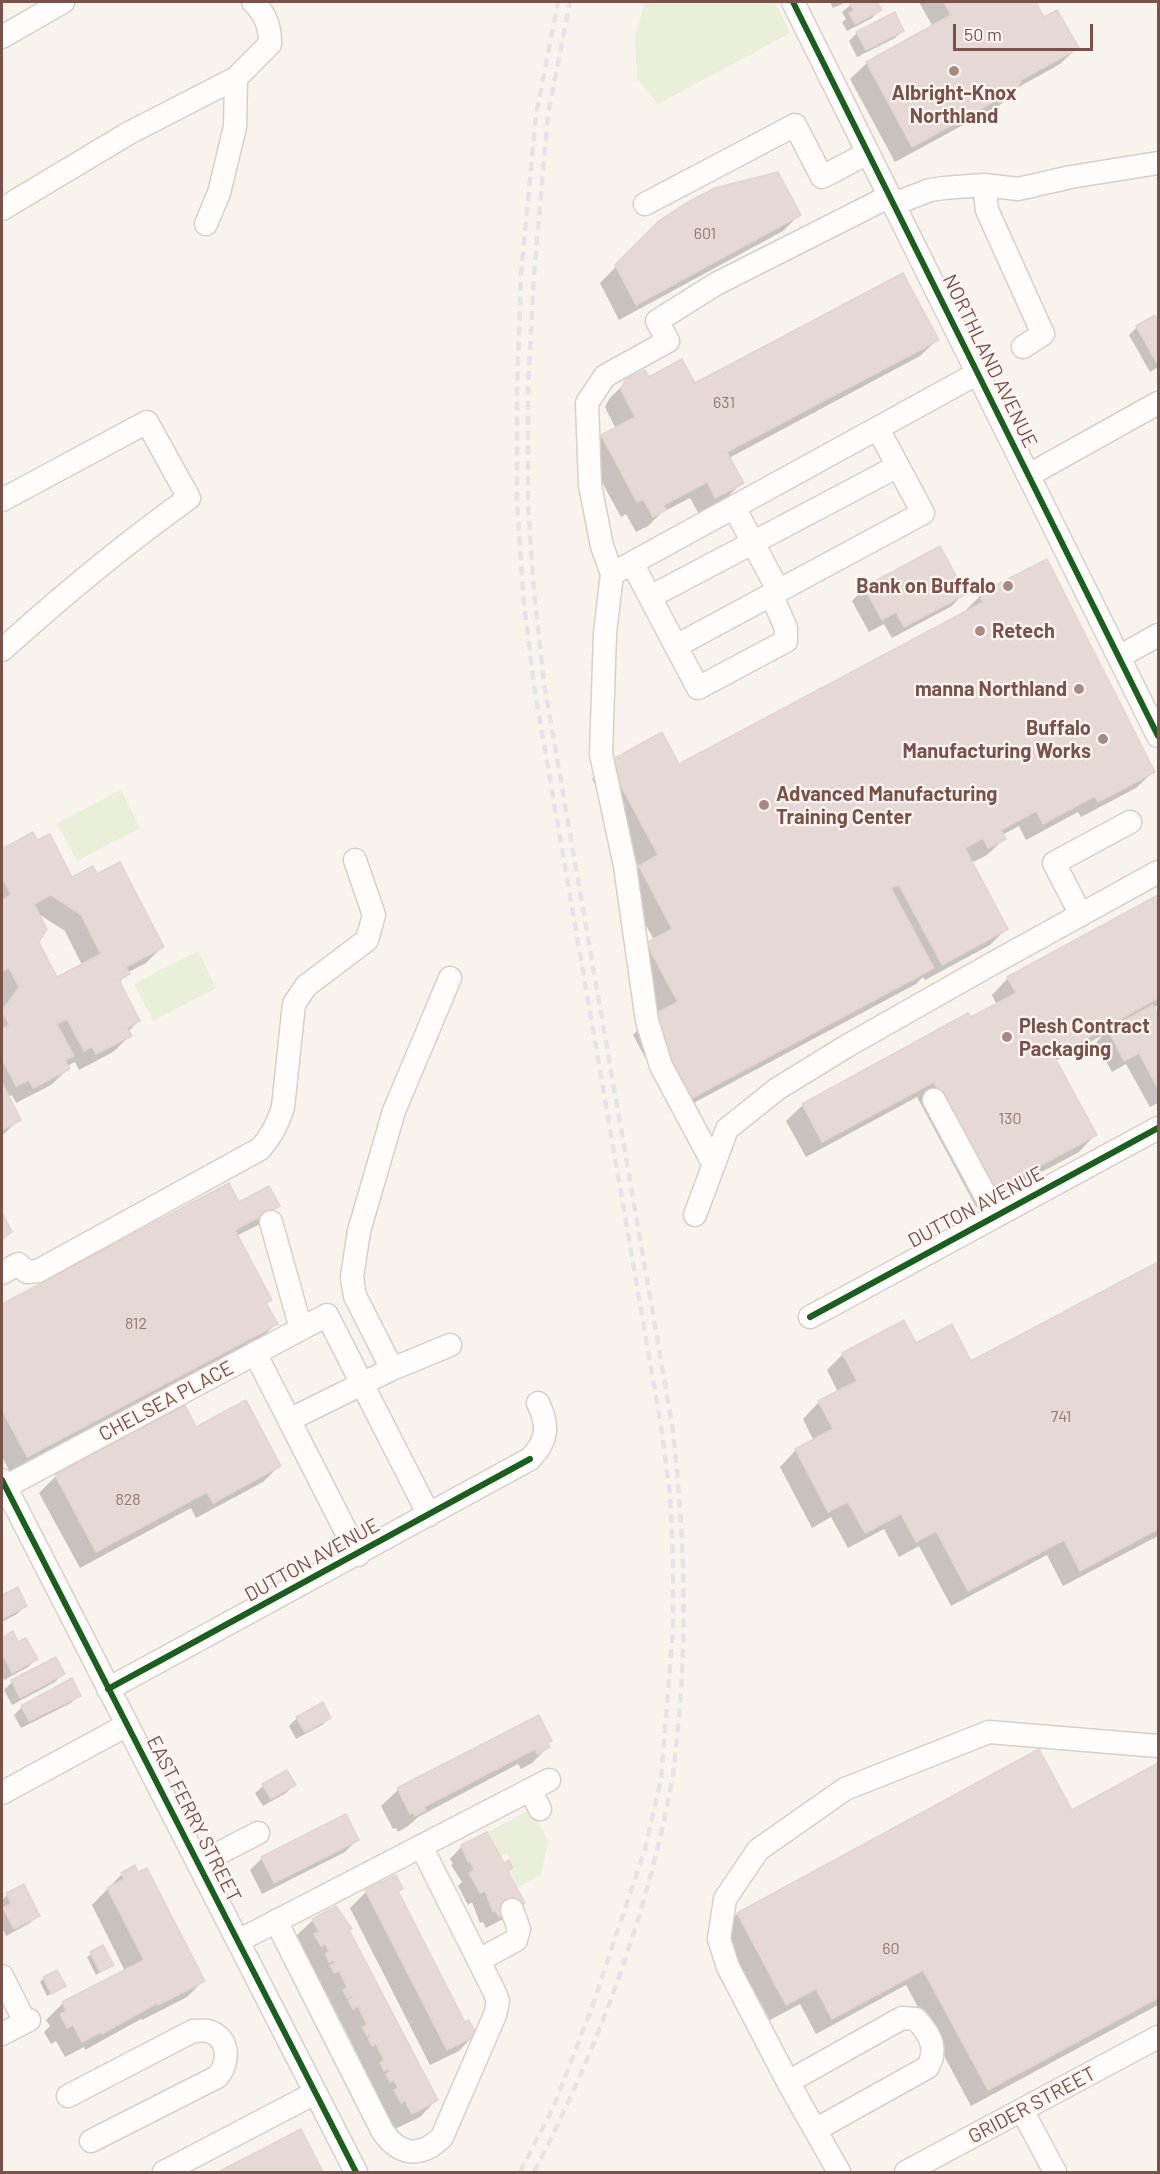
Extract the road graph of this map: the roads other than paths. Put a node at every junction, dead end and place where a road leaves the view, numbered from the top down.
1 (63, 2) edge
2 (253, 2) edge
3 (793, 2) edge
4 (2, 37) edge
5 (236, 78) junction
6 (868, 153) junction
7 (1158, 164) edge
8 (984, 185) junction
9 (892, 200) junction
10 (645, 204) dead end
11 (2, 209) edge
12 (206, 224) dead end
13 (1023, 346) dead end
14 (978, 373) junction
15 (1158, 403) edge
16 (878, 429) junction
17 (898, 466) junction
18 (1029, 475) junction
19 (2, 500) edge
20 (734, 507) junction
21 (753, 542) junction
22 (632, 563) junction
23 (612, 574) junction
24 (775, 592) junction
25 (650, 597) junction
26 (1158, 635) edge
27 (676, 646) junction
28 (2, 650) edge
29 (1119, 657) junction
30 (1158, 736) edge
31 (1130, 822) dead end
32 (356, 860) dead end
33 (1158, 872) edge
34 (1081, 915) junction
35 (450, 978) dead end
36 (934, 1100) dead end
37 (1158, 1128) edge
38 (714, 1166) junction
39 (694, 1215) dead end
40 (996, 1215) junction
41 (271, 1222) dead end
42 (2, 1273) edge
43 (810, 1317) dead end
44 (301, 1329) junction
45 (450, 1345) dead end
46 (255, 1353) junction
47 (392, 1369) junction
48 (362, 1383) junction
49 (538, 1403) dead end
50 (289, 1420) junction
51 (3, 1484) edge
52 (429, 1515) junction
53 (358, 1555) junction
54 (108, 1689) junction
55 (127, 1725) junction
56 (1158, 1746) edge
57 (2, 1793) edge
58 (539, 1793) dead end
59 (258, 1833) dead end
60 (421, 1846) junction
61 (198, 1864) junction
62 (512, 1910) dead end
63 (276, 1921) junction
64 (238, 1941) junction
65 (479, 1960) junction
66 (6, 1984) edge
67 (2, 2034) edge
68 (1158, 2037) edge
69 (788, 2082) junction
70 (315, 2093) junction
71 (68, 2096) dead end
72 (1022, 2110) junction
73 (815, 2130) junction
74 (91, 2141) dead end
75 (164, 2172) edge
76 (356, 2172) edge
77 (839, 2172) edge
78 (906, 2172) edge
79 (1055, 2172) edge

1 - 4 street
2 - 5 street
3 - 6 street, NORTHLAND AVENUE
5 - 11 street
5 - 12 street
6 - 9 street, NORTHLAND AVENUE
6 - 10 street
7 - 8 street
8 - 9 street
8 - 13 street
9 - 14 street, NORTHLAND AVENUE
9 - 23 street
14 - 16 street
14 - 18 street, NORTHLAND AVENUE
15 - 18 street
16 - 17 street
16 - 20 street
17 - 21 street
17 - 24 street
18 - 29 street, NORTHLAND AVENUE
19 - 28 street
20 - 21 street
20 - 22 street
21 - 24 street
21 - 25 street
22 - 23 street
22 - 25 street
23 - 38 street
24 - 27 street
24 - 27 street
25 - 27 street
26 - 29 street
29 - 30 street, NORTHLAND AVENUE
31 - 34 street
32 - 42 street
33 - 34 street
34 - 38 street
35 - 47 street
36 - 40 street
37 - 40 street, DUTTON AVENUE
38 - 39 street
40 - 43 street, DUTTON AVENUE
41 - 44 street
44 - 46 street, CHELSEA PLACE
44 - 48 street, CHELSEA PLACE
45 - 47 street
46 - 50 street
46 - 51 street, CHELSEA PLACE
47 - 48 street
48 - 50 street
48 - 52 street
49 - 52 street, DUTTON AVENUE
50 - 53 street
51 - 54 street, EAST FERRY STREET
52 - 53 street, DUTTON AVENUE
53 - 54 street, DUTTON AVENUE
54 - 55 street, EAST FERRY STREET
55 - 57 street
55 - 61 street, EAST FERRY STREET
56 - 69 street
58 - 60 street
59 - 61 street
60 - 63 street
60 - 65 street
61 - 64 street, EAST FERRY STREET
62 - 65 street
63 - 64 street
63 - 65 street
64 - 70 street, EAST FERRY STREET
66 - 67 street
68 - 72 street, GRIDER STREET
69 - 73 street
69 - 73 street
70 - 75 street
70 - 76 street, EAST FERRY STREET
71 - 74 street
72 - 78 street, GRIDER STREET
72 - 79 street
73 - 77 street

